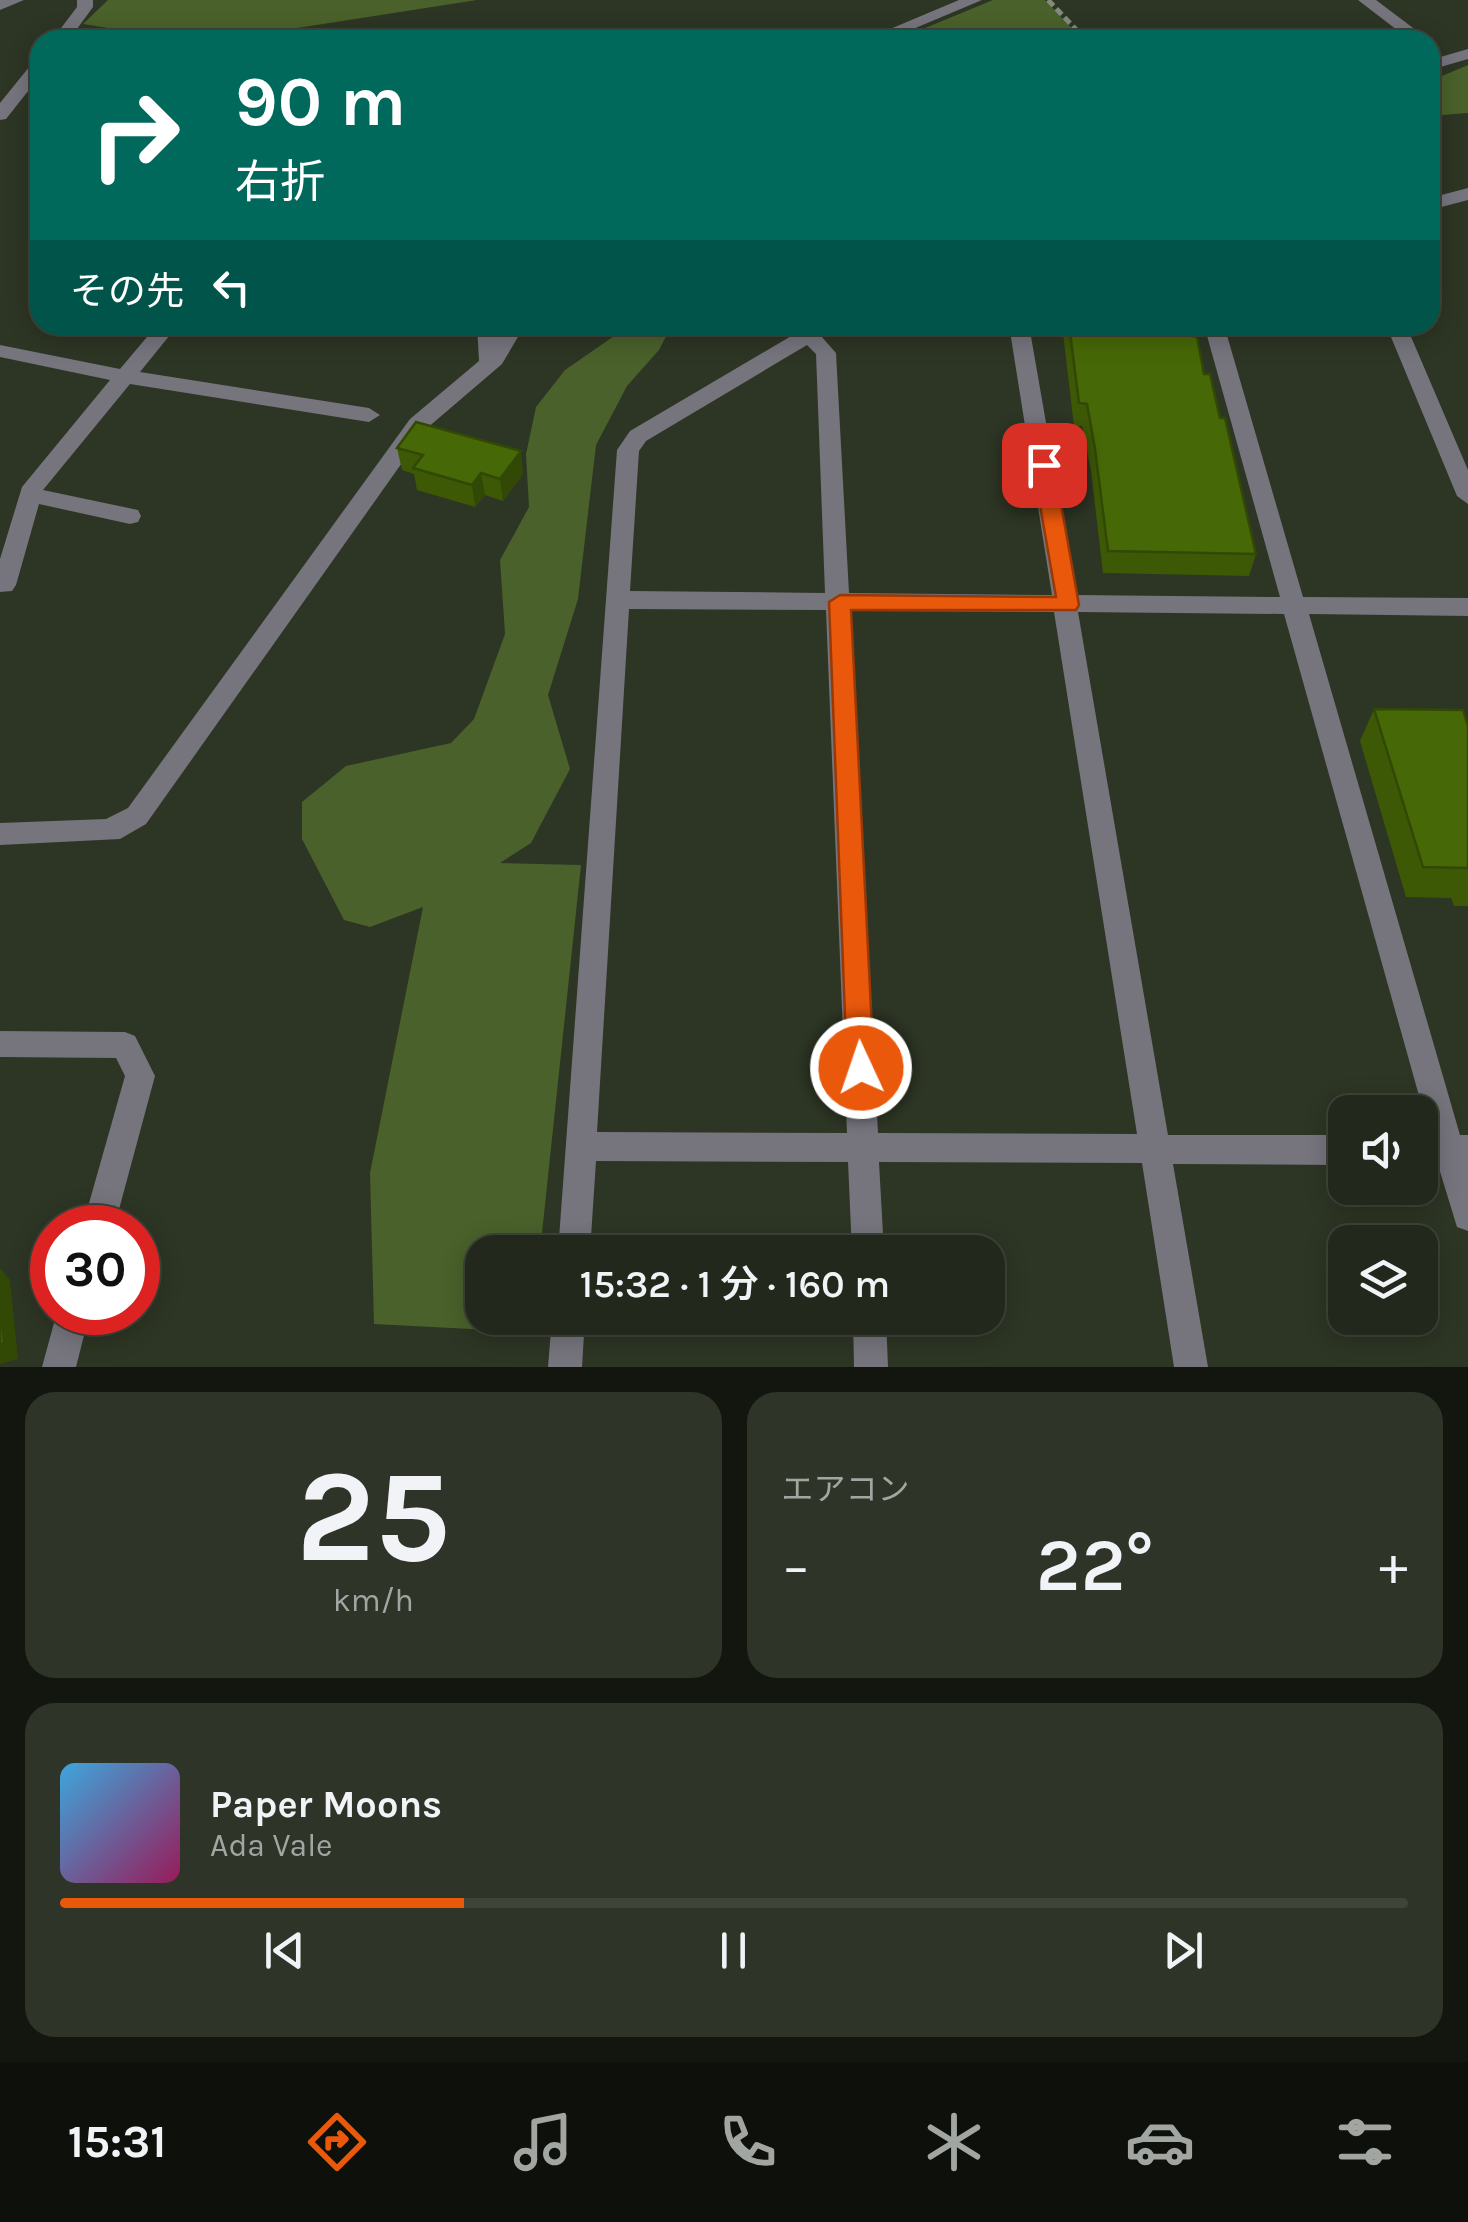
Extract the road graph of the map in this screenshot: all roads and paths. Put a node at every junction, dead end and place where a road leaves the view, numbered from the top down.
1 (16, 0) edge
2 (85, 0) edge
3 (974, 0) edge
4 (1048, 0) edge
5 (1366, 0) edge
6 (0, 5) edge
7 (68, 30) edge
8 (898, 30) edge
9 (1076, 30) edge
10 (1407, 30) edge
11 (1468, 54) edge
12 (1440, 62) edge
13 (30, 78) edge
14 (0, 115) edge
15 (1468, 194) edge
16 (1440, 201) edge
17 (160, 335) edge
18 (487, 335) edge
19 (509, 335) edge
20 (811, 335) edge
21 (819, 335) edge
22 (1021, 335) edge
23 (1217, 335) edge
24 (1400, 335) edge
25 (0, 351) edge
26 (490, 364) junction
27 (127, 377) junction
28 (369, 415) dead end
29 (1467, 490) edge
30 (31, 494) junction
31 (130, 516) dead end
32 (4, 586) dead end
33 (621, 600) junction
34 (840, 602) junction
35 (1068, 605) junction
36 (1294, 605) junction
37 (1468, 607) edge
38 (0, 834) edge
39 (0, 1044) edge
40 (864, 1145) junction
41 (582, 1146) junction
42 (1154, 1149) junction
43 (1328, 1150) edge
44 (1446, 1150) edge
45 (104, 1205) edge
46 (1468, 1216) edge
47 (575, 1235) edge
48 (867, 1235) edge
49 (68, 1335) edge
50 (568, 1335) edge
51 (870, 1335) edge
52 (59, 1367) edge
53 (565, 1367) edge
54 (871, 1367) edge
55 (1191, 1367) edge

1 - 6 street
2 - 7 street
3 - 8 street
4 - 9 path
5 - 10 street
11 - 12 street
13 - 14 street
15 - 16 street
17 - 27 street
18 - 26 street
19 - 26 street
20 - 33 street
21 - 34 street
22 - 35 street
23 - 36 street
24 - 29 street
25 - 27 street
26 - 38 street
27 - 28 street
27 - 30 street
30 - 31 street
30 - 32 street
33 - 34 street
33 - 41 street
34 - 35 street
34 - 40 street
35 - 36 street
35 - 42 street
36 - 37 street
36 - 44 street
39 - 45 street
40 - 41 street
40 - 42 street
40 - 48 street
41 - 47 street
42 - 43 street
42 - 55 street
44 - 46 street
49 - 52 street
50 - 53 street
51 - 54 street

